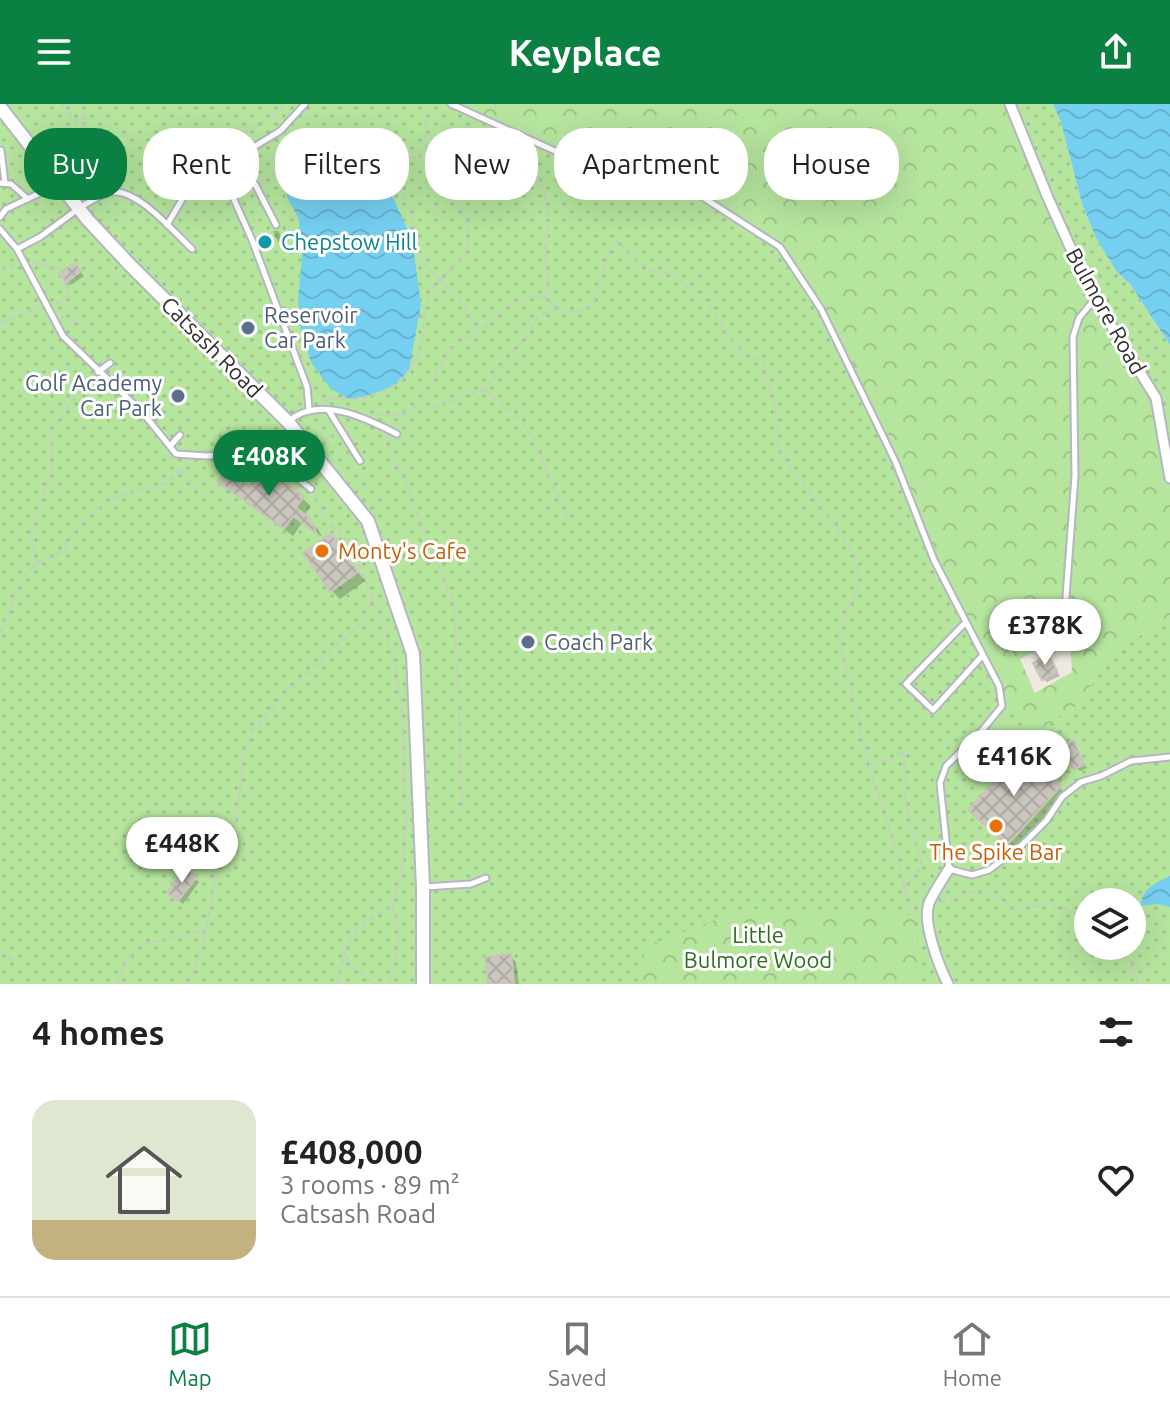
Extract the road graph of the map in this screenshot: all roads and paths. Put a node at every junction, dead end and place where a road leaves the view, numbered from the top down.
1 (75, 104) edge
2 (82, 104) edge
3 (285, 104) edge
4 (305, 104) edge
5 (426, 104) edge
6 (451, 104) edge
7 (1010, 104) edge
8 (62, 105) edge
9 (0, 107) edge
10 (82, 128) edge
11 (84, 128) edge
12 (253, 128) edge
13 (502, 128) edge
14 (24, 137) edge
15 (259, 144) edge
16 (538, 144) edge
17 (425, 148) edge
18 (1, 150) edge
19 (538, 179) edge
20 (2, 183) edge
21 (259, 192) edge
22 (24, 195) edge
23 (127, 195) edge
24 (26, 200) edge
25 (73, 200) edge
26 (93, 200) edge
27 (182, 200) edge
28 (234, 200) edge
29 (406, 200) edge
30 (455, 200) edge
31 (84, 205) dead end
32 (74, 212) dead end
33 (0, 217) edge
34 (167, 225) junction
35 (276, 225) dead end
36 (0, 229) edge
37 (17, 249) junction
38 (192, 249) dead end
39 (23, 262) junction
40 (0, 269) edge
41 (440, 282) junction
42 (543, 296) junction
43 (1094, 299) junction
44 (49, 307) junction
45 (556, 308) junction
46 (0, 323) edge
47 (92, 329) dead end
48 (476, 331) junction
49 (110, 363) dead end
50 (98, 372) junction
51 (484, 389) junction
52 (432, 408) dead end
53 (309, 409) junction
54 (326, 410) junction
55 (408, 413) junction
56 (374, 414) dead end
57 (288, 422) junction
58 (339, 430) junction
59 (389, 430) junction
60 (397, 434) dead end
61 (180, 435) dead end
62 (238, 436) dead end
63 (170, 446) junction
64 (311, 450) junction
65 (250, 455) junction
66 (360, 461) dead end
67 (1170, 478) edge
68 (311, 489) joint
69 (203, 496) dead end
70 (568, 519) dead end
71 (38, 564) junction
72 (373, 598) junction
73 (965, 623) junction
74 (0, 633) edge
75 (1044, 649) dead end
76 (983, 655) junction
77 (1170, 757) edge
78 (869, 764) junction
79 (463, 807) dead end
80 (949, 869) junction
81 (486, 878) dead end
82 (423, 887) junction
83 (904, 888) junction
84 (928, 906) junction
85 (392, 908) junction
86 (1074, 910) edge
87 (206, 930) junction
88 (0, 951) edge
89 (345, 951) junction
90 (1130, 960) edge
91 (13, 961) dead end
92 (117, 984) edge
93 (189, 984) edge
94 (337, 984) edge
95 (375, 984) edge
96 (390, 984) edge
97 (423, 984) edge
98 (948, 984) edge
99 (1138, 984) edge

1 - 8 path
2 - 11 path
3 - 12 path
4 - 15 lane
5 - 17 path
6 - 13 lane
7 - 43 street, Bulmore Road
8 - 10 path
9 - 14 street, Catsash Road
16 - 73 lane
18 - 20 lane
19 - 42 path
20 - 22 lane
21 - 35 lane
23 - 34 lane
24 - 33 lane
25 - 57 street, Catsash Road
26 - 31 lane
27 - 34 lane
28 - 53 lane
29 - 41 path
30 - 41 path
32 - 37 lane
34 - 38 lane
36 - 37 lane
37 - 39 lane
39 - 40 path
39 - 44 lane
39 - 44 path
41 - 48 path
41 - 54 path
42 - 45 path
42 - 48 path
43 - 67 street, Bulmore Road
43 - 75 lane
44 - 46 path
44 - 47 path
44 - 50 lane
45 - 51 path
45 - 78 path
48 - 55 path
49 - 50 lane
50 - 63 lane
50 - 71 path
51 - 52 path
51 - 70 path
53 - 54 lane
53 - 57 lane
54 - 58 lane
54 - 59 lane
55 - 56 path
55 - 59 path
57 - 64 street, Catsash Road
58 - 64 path
58 - 66 lane
59 - 60 lane
59 - 79 path
61 - 63 lane
62 - 65 lane
63 - 65 lane
64 - 82 street, Catsash Road
65 - 68 lane
68 - 72 path
69 - 71 path
71 - 74 path
72 - 85 path
72 - 87 path
73 - 76 lane
73 - 76 lane
76 - 80 lane
77 - 80 lane
78 - 83 path
78 - 83 path
80 - 84 street
81 - 82 lane
82 - 97 street, Catsash Road
83 - 84 path
84 - 86 path
84 - 98 street
85 - 89 path
85 - 96 path
87 - 92 path
87 - 93 path
88 - 91 path
89 - 94 path
89 - 95 path
90 - 99 path

